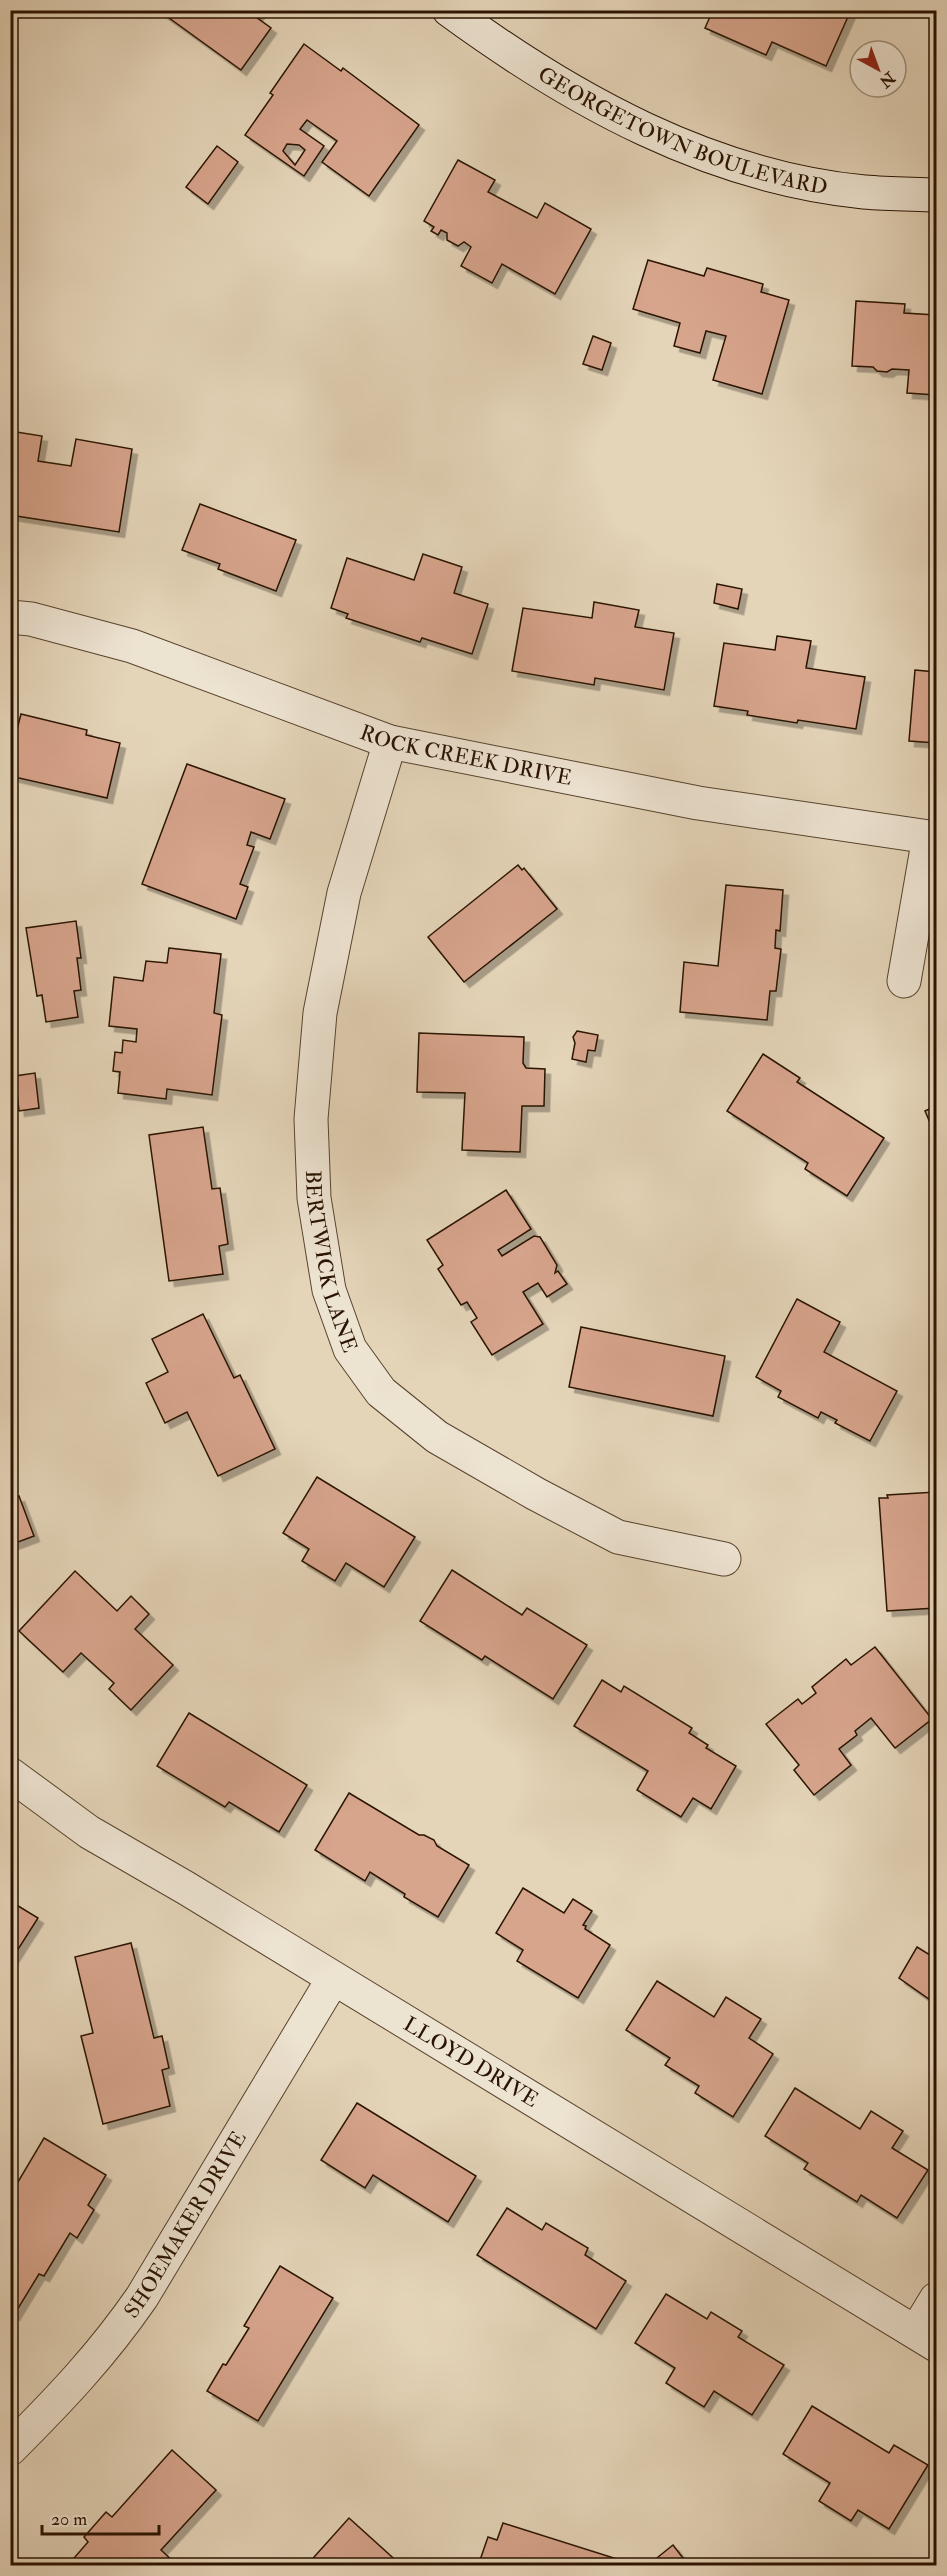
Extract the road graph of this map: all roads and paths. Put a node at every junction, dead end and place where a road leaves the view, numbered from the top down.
1 (449, 10) edge
2 (936, 195) edge
3 (10, 617) edge
4 (390, 742) junction
5 (933, 838) edge
6 (904, 981) dead end
7 (724, 1559) dead end
8 (10, 1774) edge
9 (333, 1978) junction
10 (936, 2299) edge
11 (926, 2339) edge
12 (10, 2449) edge

1 - 2 street, GEORGETOWN BOULEVARD
3 - 4 street, ROCK CREEK DRIVE
4 - 5 street, ROCK CREEK DRIVE
4 - 7 street, BERTWICK LANE
5 - 6 street
8 - 9 street, LLOYD DRIVE
9 - 11 street, LLOYD DRIVE
9 - 12 street, SHOEMAKER DRIVE
10 - 11 street

